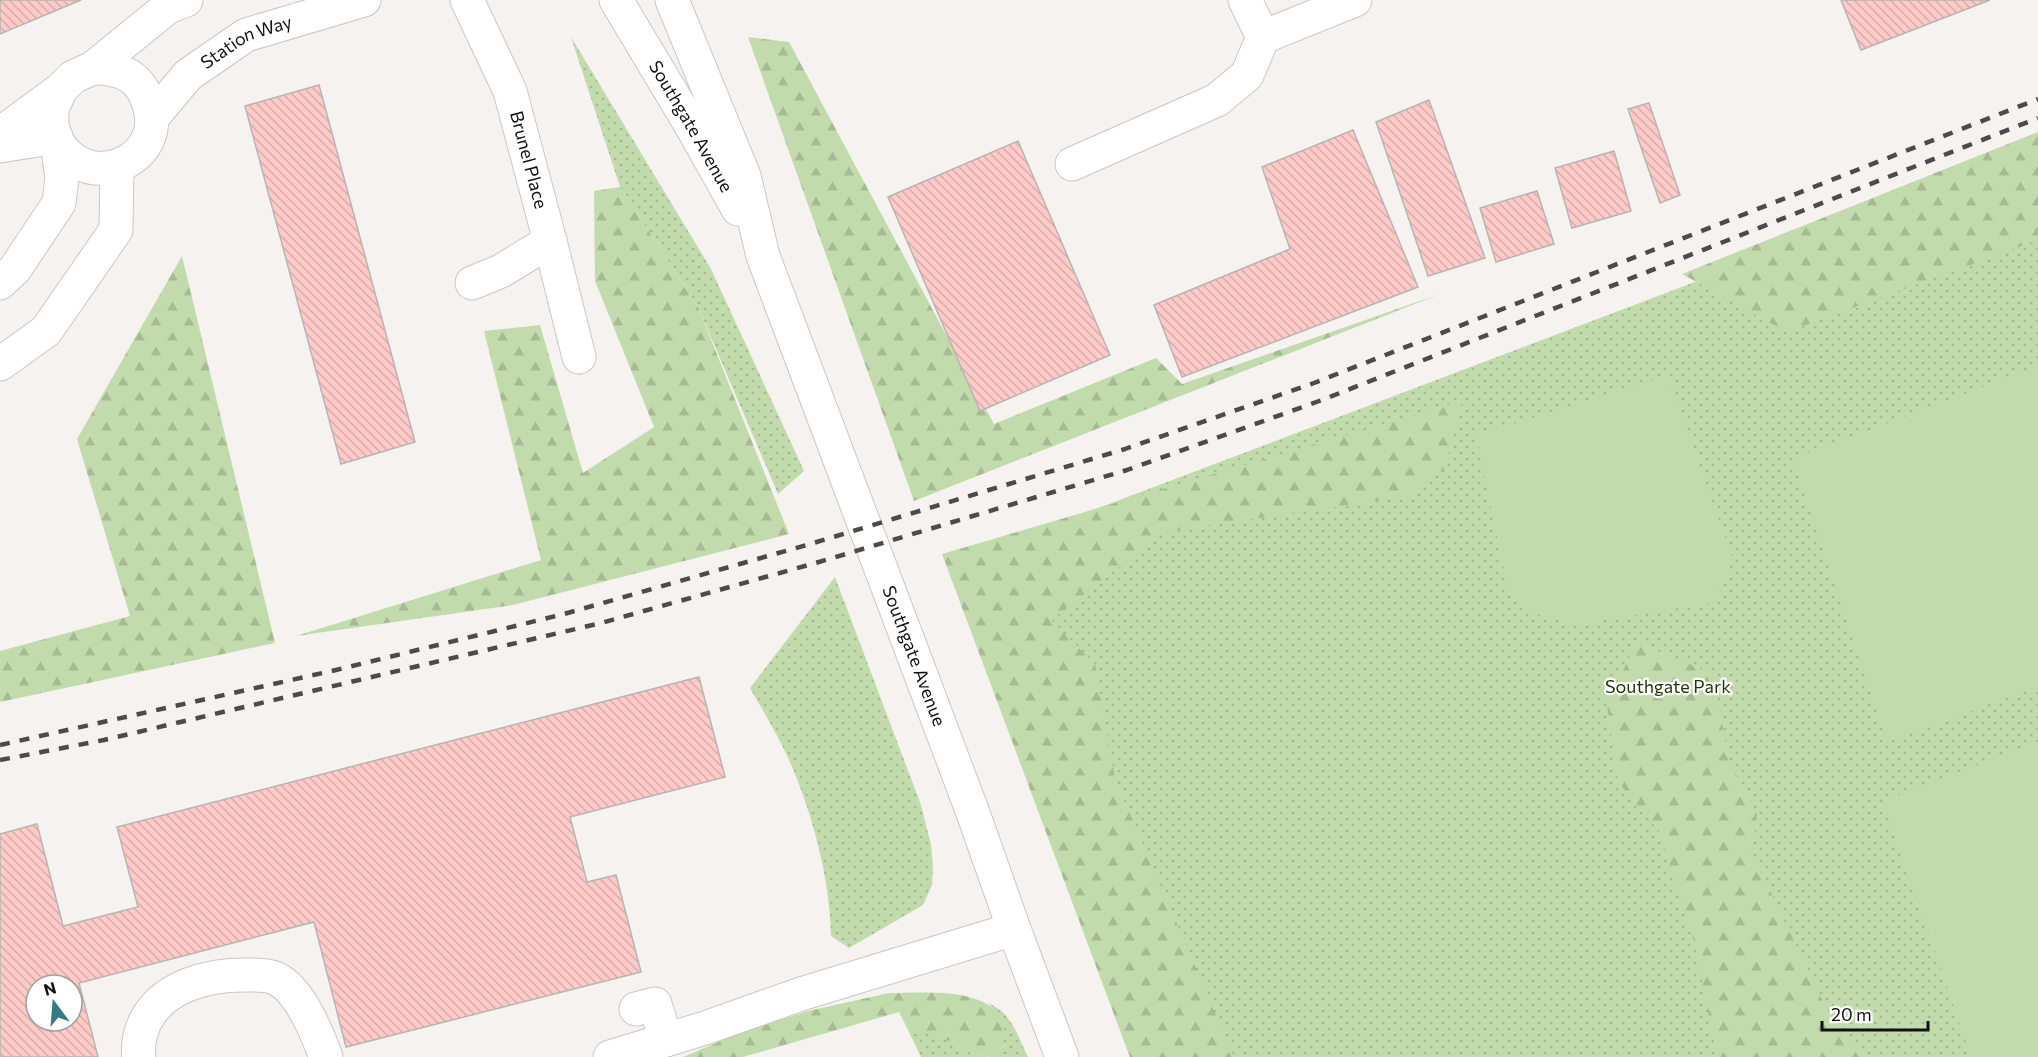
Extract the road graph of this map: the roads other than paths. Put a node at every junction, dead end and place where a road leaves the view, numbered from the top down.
1 (186, 0) edge
2 (364, 0) edge
3 (468, 0) edge
4 (615, 0) edge
5 (672, 0) edge
6 (1245, 0) edge
7 (1355, 0) edge
8 (1263, 37) junction
9 (93, 68) junction
10 (61, 89) junction
11 (153, 118) junction
12 (0, 134) edge
13 (57, 139) junction
14 (0, 146) edge
15 (1072, 164) dead end
16 (117, 166) junction
17 (550, 240) junction
18 (763, 256) junction
19 (0, 283) edge
20 (472, 283) dead end
21 (579, 357) dead end
22 (0, 364) edge
23 (1014, 929) junction
24 (636, 1009) dead end
25 (666, 1040) junction
26 (139, 1057) edge
27 (326, 1057) edge
28 (610, 1057) edge
29 (1062, 1057) edge

1 - 9 main road
2 - 11 main road, Station Way
3 - 17 main road, Brunel Place
4 - 18 main road, Southgate Avenue
5 - 18 main road, Southgate Avenue
6 - 8 main road
7 - 8 main road
8 - 15 main road
9 - 10 main road
9 - 11 main road
10 - 12 main road
10 - 13 main road
11 - 16 main road, Station Way
13 - 14 main road
13 - 16 main road
13 - 19 main road
16 - 22 main road
17 - 20 main road
17 - 21 main road, Brunel Place
18 - 23 main road, Southgate Avenue
23 - 25 main road
23 - 29 main road, Southgate Avenue
24 - 25 main road
25 - 28 main road
26 - 27 main road

